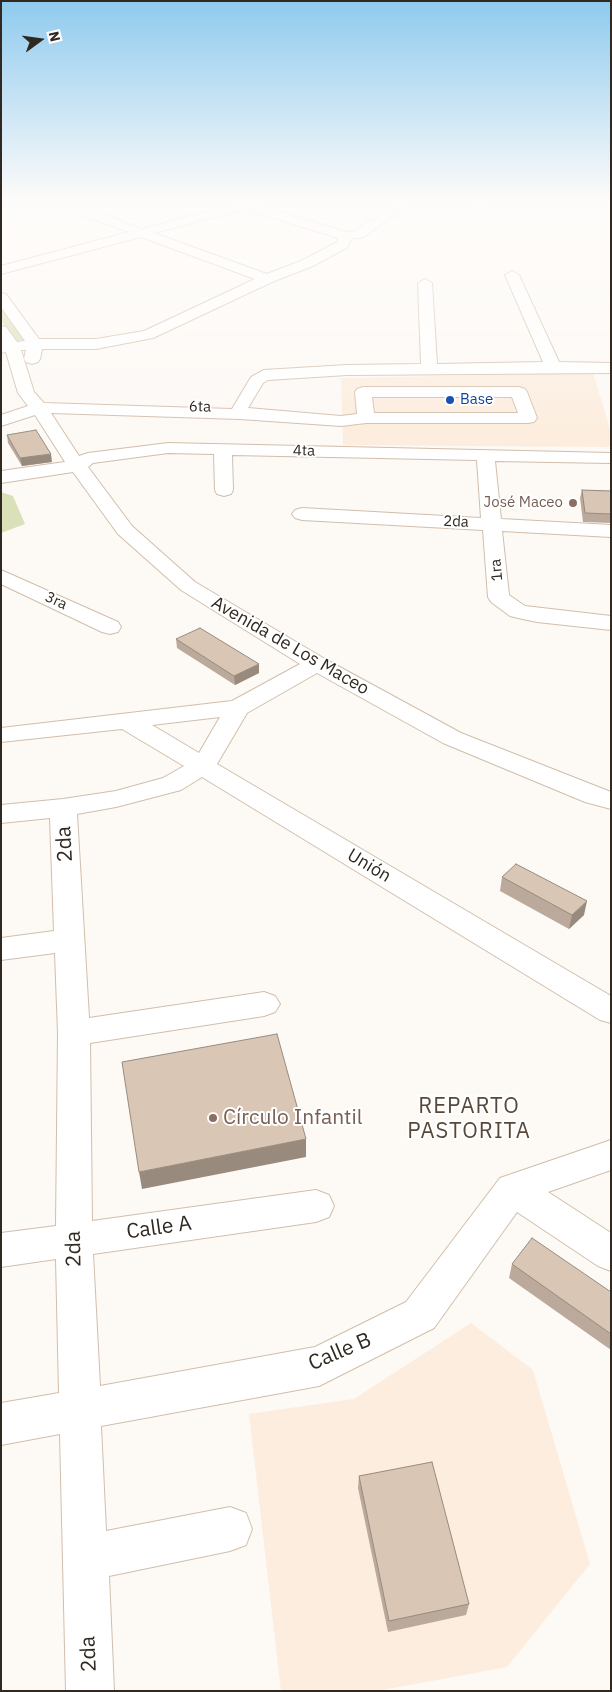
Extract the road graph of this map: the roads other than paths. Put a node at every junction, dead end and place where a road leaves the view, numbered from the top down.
1 (265, 280) edge
2 (514, 280) edge
3 (424, 283) dead end
4 (1, 296) edge
5 (1, 330) edge
6 (35, 344) junction
7 (7, 347) edge
8 (553, 367) junction
9 (611, 368) edge
10 (430, 370) junction
11 (27, 394) junction
12 (240, 411) junction
13 (365, 413) junction
14 (1, 421) edge
15 (224, 449) junction
16 (485, 455) junction
17 (611, 458) edge
18 (78, 466) junction
19 (1, 477) edge
20 (224, 490) dead end
21 (302, 514) dead end
22 (492, 524) junction
23 (611, 531) edge
24 (1, 576) edge
25 (611, 623) edge
26 (110, 627) dead end
27 (317, 664) junction
28 (238, 708) junction
29 (127, 721) junction
30 (1, 735) edge
31 (204, 765) junction
32 (611, 800) edge
33 (63, 808) junction
34 (1, 814) edge
35 (70, 940) junction
36 (1, 949) edge
37 (264, 1004) dead end
38 (611, 1011) edge
39 (74, 1033) junction
40 (611, 1154) edge
41 (513, 1189) junction
42 (316, 1206) dead end
43 (74, 1240) junction
44 (1, 1250) edge
45 (611, 1254) edge
46 (80, 1410) junction
47 (1, 1424) edge
48 (230, 1529) dead end
49 (85, 1558) junction
50 (90, 1691) edge

1 - 6 street
2 - 8 street
3 - 10 street
4 - 6 street
5 - 7 street, Avenida de Los Maceo
6 - 7 street
6 - 11 street
7 - 11 street, Avenida de Los Maceo
8 - 9 street
8 - 10 street
10 - 12 street
11 - 12 street, 6ta
11 - 14 street
11 - 18 street, Avenida de Los Maceo
12 - 13 street, 6ta
13 - 13 street, 6ta
15 - 16 street, 4ta
15 - 18 street, 4ta
15 - 20 street
16 - 17 street, 4ta
16 - 22 street, 1ra
18 - 19 street, 4ta
18 - 27 street, Avenida de Los Maceo
21 - 22 street, 2da
22 - 23 street, 2da
22 - 25 street, 1ra
24 - 26 street, 3ra
27 - 28 street
27 - 32 street, Avenida de Los Maceo
28 - 29 street
28 - 31 street
29 - 30 street
29 - 31 street, Unión
31 - 33 street
31 - 38 street, Unión
33 - 34 street
33 - 35 street, 2da
35 - 36 street
35 - 39 street, 2da
37 - 39 street
39 - 43 street, 2da
40 - 41 street
41 - 45 street
41 - 46 street, Calle B
42 - 43 street, Calle A
43 - 44 street, Calle A
43 - 46 street, 2da
46 - 47 street, Calle B
46 - 49 street, 2da
48 - 49 street
49 - 50 street, 2da

